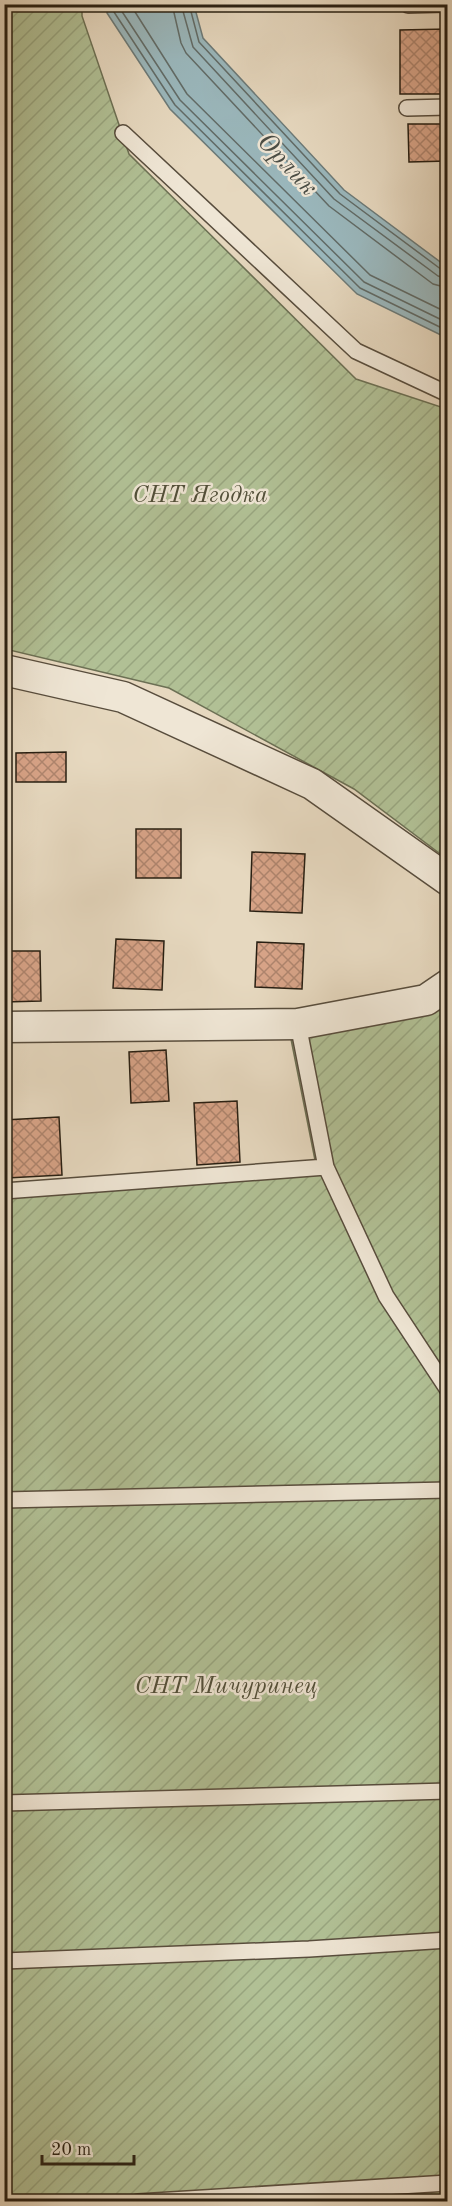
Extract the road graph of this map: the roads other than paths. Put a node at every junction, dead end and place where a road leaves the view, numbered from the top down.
1 (446, 4) edge
2 (408, 5) edge
3 (447, 107) edge
4 (407, 108) dead end
5 (123, 133) dead end
6 (447, 394) edge
7 (4, 670) edge
8 (447, 880) edge
9 (447, 985) edge
10 (298, 1023) junction
11 (4, 1027) edge
12 (326, 1167) junction
13 (4, 1191) edge
14 (447, 1390) edge
15 (447, 1490) edge
16 (4, 1500) edge
17 (447, 1791) edge
18 (4, 1803) edge
19 (447, 1940) edge
20 (4, 1961) edge
21 (447, 2183) edge
22 (138, 2202) edge

1 - 2 lane
3 - 4 lane
5 - 6 lane
7 - 8 street
9 - 10 street
10 - 11 street
10 - 12 lane
12 - 13 lane
12 - 14 lane
15 - 16 lane
17 - 18 lane
19 - 20 lane
21 - 22 lane

